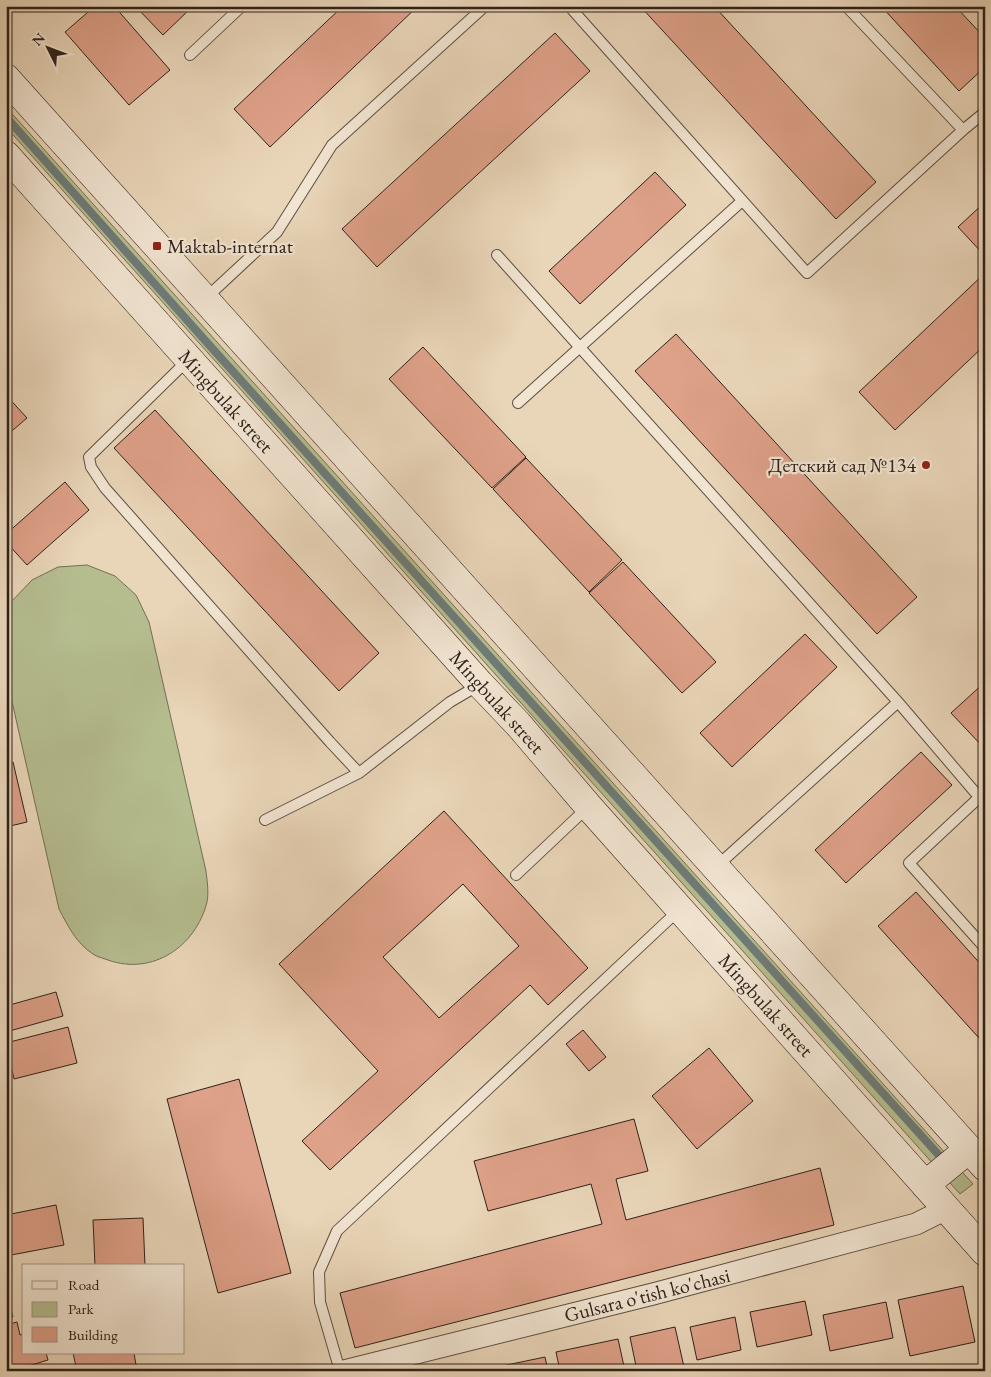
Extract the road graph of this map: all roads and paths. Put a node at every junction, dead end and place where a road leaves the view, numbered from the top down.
1 (242, 6) edge
2 (485, 6) edge
3 (569, 6) edge
4 (846, 6) edge
5 (190, 55) dead end
6 (6, 78) edge
7 (985, 112) edge
8 (963, 130) junction
9 (6, 154) edge
10 (742, 200) junction
11 (497, 255) dead end
12 (204, 300) junction
13 (580, 348) junction
14 (189, 359) junction
15 (518, 404) dead end
16 (480, 684) junction
17 (898, 702) junction
18 (359, 773) junction
19 (983, 798) edge
20 (589, 807) junction
21 (265, 820) dead end
22 (716, 867) junction
23 (516, 875) dead end
24 (680, 909) junction
25 (985, 948) edge
26 (977, 1158) edge
27 (925, 1185) junction
28 (946, 1209) junction
29 (985, 1252) edge
30 (342, 1371) edge

1 - 5 lane
2 - 12 lane
3 - 10 lane
4 - 8 lane
6 - 12 main road
7 - 8 lane
8 - 10 lane
9 - 14 main road, Mingbulak street
10 - 13 lane
11 - 13 lane
12 - 22 main road
13 - 15 lane
13 - 17 lane
14 - 16 main road, Mingbulak street
14 - 18 lane
16 - 18 lane
16 - 20 main road, Mingbulak street
17 - 19 lane
17 - 22 lane
18 - 21 lane
19 - 25 lane
20 - 23 lane
20 - 24 main road, Mingbulak street
22 - 26 main road
24 - 27 main road, Mingbulak street
24 - 30 lane
26 - 27 main road
27 - 28 main road, Mingbulak street
28 - 29 main road, Mingbulak street
28 - 30 street, Gulsara o'tish ko'chasi

